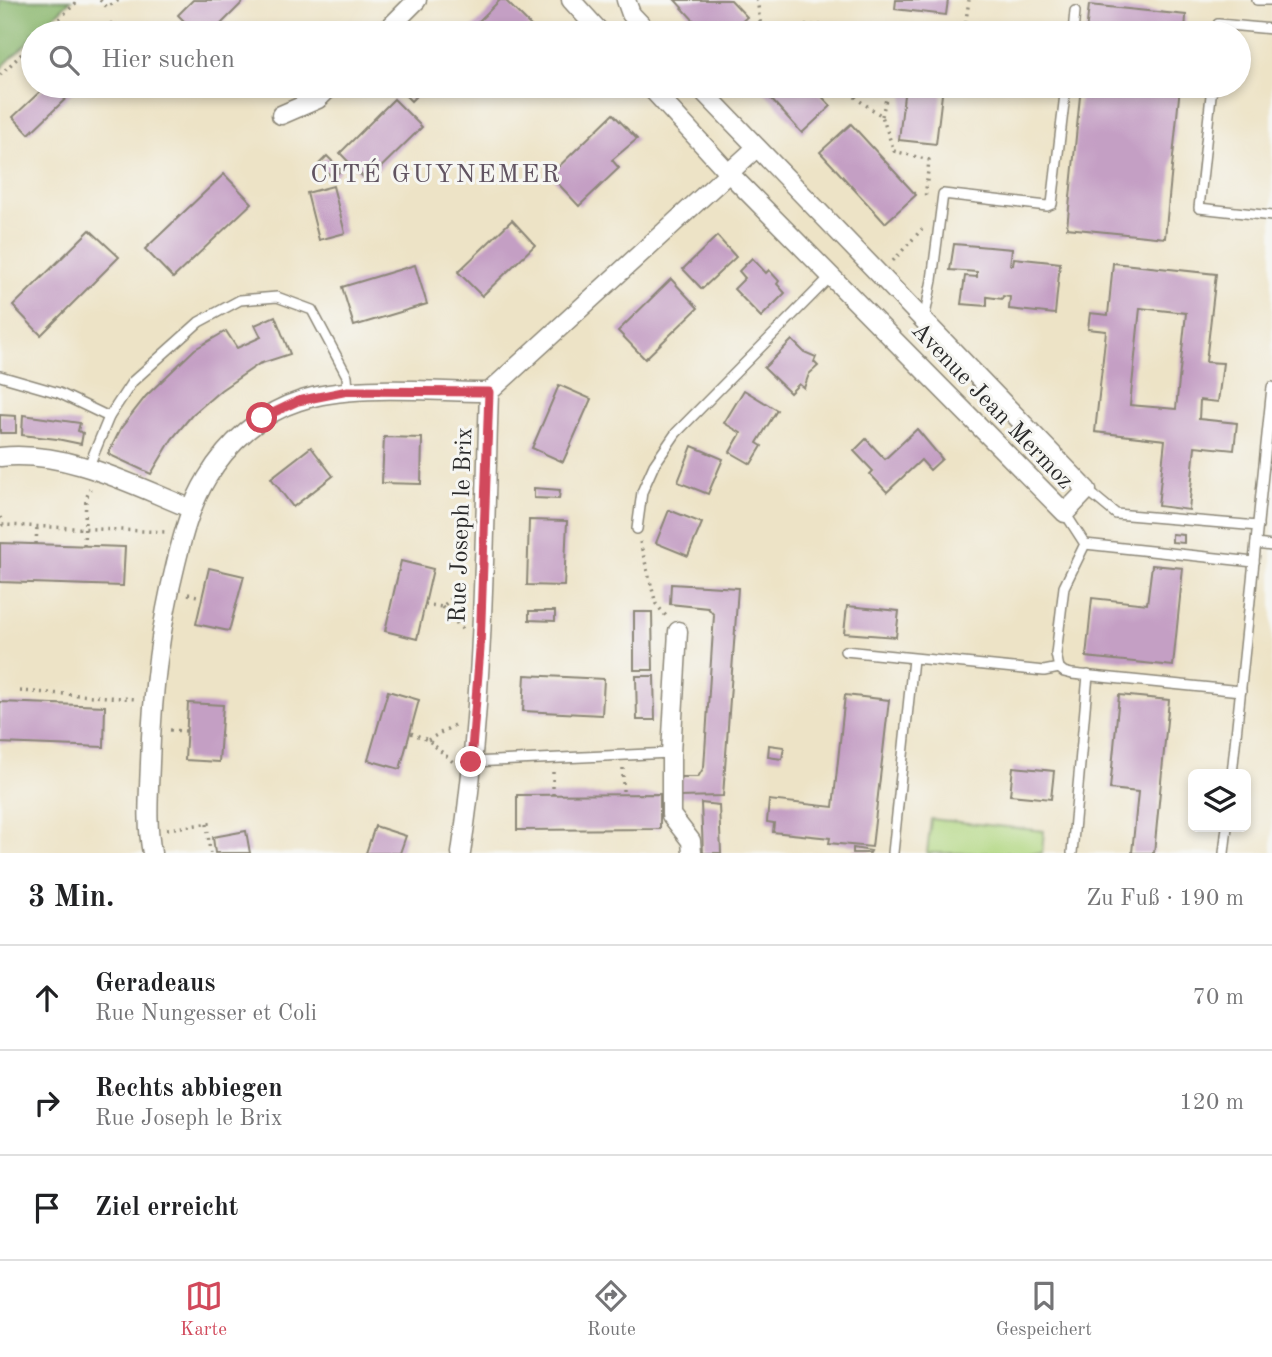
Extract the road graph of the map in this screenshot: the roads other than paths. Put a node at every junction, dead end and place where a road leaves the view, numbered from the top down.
1 (417, 0) edge
2 (571, 0) edge
3 (626, 0) edge
4 (1257, 0) edge
5 (1272, 0) edge
6 (1075, 11) dead end
7 (396, 21) edge
8 (590, 21) edge
9 (638, 21) edge
10 (1074, 21) edge
11 (1251, 27) edge
12 (1272, 29) edge
13 (319, 98) edge
14 (660, 98) edge
15 (709, 98) edge
16 (1065, 98) edge
17 (1211, 98) edge
18 (281, 115) dead end
19 (756, 148) junction
20 (728, 172) junction
21 (1272, 216) edge
22 (831, 276) junction
23 (924, 322) junction
24 (0, 376) edge
25 (1272, 387) edge
26 (348, 391) junction
27 (489, 392) junction
28 (109, 417) junction
29 (0, 457) edge
30 (93, 469) junction
31 (1087, 490) junction
32 (192, 509) junction
33 (1065, 513) junction
34 (1258, 526) junction
35 (637, 529) road end
36 (1085, 544) junction
37 (1256, 544) junction
38 (1272, 546) edge
39 (1254, 562) junction
40 (678, 631) road end
41 (845, 651) dead end
42 (913, 659) junction
43 (1059, 668) junction
44 (1088, 675) junction
45 (1241, 691) junction
46 (671, 753) junction
47 (1233, 769) edge
48 (471, 770) junction
49 (1226, 832) edge
50 (152, 853) edge
51 (461, 853) edge
52 (692, 853) edge
53 (893, 853) edge
54 (1072, 853) edge
55 (1224, 853) edge

1 - 7 street
2 - 8 street
3 - 9 street
4 - 5 lane
6 - 10 lane
11 - 12 lane
13 - 18 street
14 - 20 street, Avenue Jean Mermoz
15 - 19 street, Avenue Jean Mermoz
16 - 23 lane
17 - 21 lane
19 - 20 street
19 - 23 street, Avenue Jean Mermoz
20 - 22 street, Avenue Jean Mermoz
20 - 27 street
22 - 33 street, Avenue Jean Mermoz
22 - 35 lane
23 - 31 street, Avenue Jean Mermoz
24 - 28 lane
25 - 34 lane
26 - 27 street
26 - 28 lane
26 - 32 street
27 - 48 street, Rue Joseph le Brix
28 - 30 lane
29 - 30 street
30 - 32 street
31 - 33 street, Avenue Jean Mermoz
31 - 34 lane
32 - 50 street
33 - 36 lane
34 - 37 lane
36 - 39 lane
36 - 43 lane
37 - 38 lane
37 - 39 lane
39 - 45 lane
40 - 46 street
41 - 42 lane
42 - 43 lane
42 - 53 lane
43 - 44 lane
44 - 45 lane
44 - 54 lane
45 - 47 lane
46 - 48 lane
46 - 52 street
48 - 51 street, Rue Joseph le Brix
49 - 55 lane

